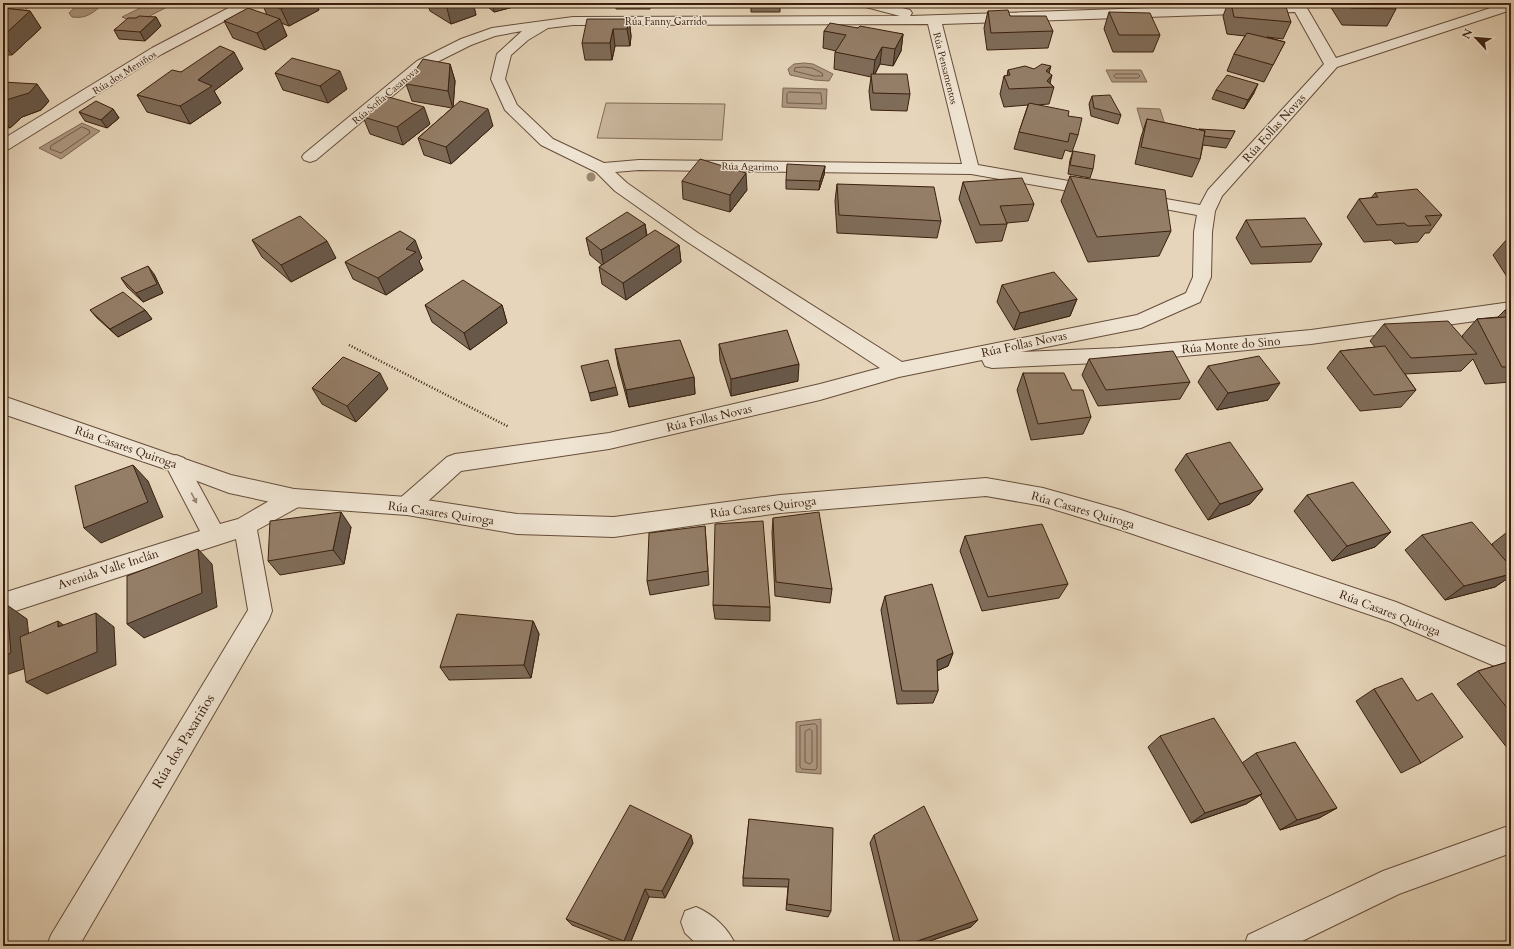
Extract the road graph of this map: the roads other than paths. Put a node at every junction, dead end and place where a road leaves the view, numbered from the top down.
1 (248, 3) edge
2 (867, 3) edge
3 (1298, 5) edge
4 (1511, 6) edge
5 (934, 20) junction
6 (544, 24) junction
7 (466, 42) junction
8 (494, 51) junction
9 (1332, 64) junction
10 (3, 146) edge
11 (310, 157) dead end
12 (602, 168) junction
13 (971, 169) junction
14 (1206, 211) junction
15 (1511, 309) edge
16 (948, 360) junction
17 (899, 370) junction
18 (3, 404) edge
19 (176, 464) junction
20 (294, 498) junction
21 (408, 506) junction
22 (245, 526) junction
23 (214, 535) junction
24 (3, 604) edge
25 (1511, 661) edge
26 (1511, 839) edge
27 (696, 922) dead end
28 (62, 946) edge
29 (721, 946) edge
30 (1259, 946) edge

1 - 10 street, Rúa dos Meniños
2 - 5 street
3 - 5 street, Rúa Pensamentos
3 - 9 street, Rúa Pensamentos
4 - 9 street, Rúa Follas Novas
5 - 6 street, Rúa Fanny Garrido
5 - 13 street, Rúa Pensamentos
6 - 7 street, Rúa Sofía Casanova
6 - 8 street, Rúa Fanny Garrido
7 - 8 street
7 - 11 street, Rúa Sofía Casanova
8 - 12 street
9 - 14 street, Rúa Follas Novas
12 - 13 street, Rúa Agarimo
12 - 17 street
13 - 14 street, Rúa Agarimo
14 - 16 street, Rúa Follas Novas
15 - 16 street, Rúa Monte do Sino
16 - 17 street, Rúa Follas Novas
17 - 21 street, Rúa Follas Novas
18 - 19 street, Rúa Casares Quiroga
19 - 20 street, Rúa Casares Quiroga
19 -> 23 street
20 - 21 street, Rúa Casares Quiroga
20 - 22 street, Avenida Valle Inclán
21 - 25 street, Rúa Casares Quiroga
22 - 23 street, Avenida Valle Inclán
22 - 28 street, Rúa dos Paxariños
23 - 24 street, Avenida Valle Inclán
26 - 30 street
27 - 29 street

